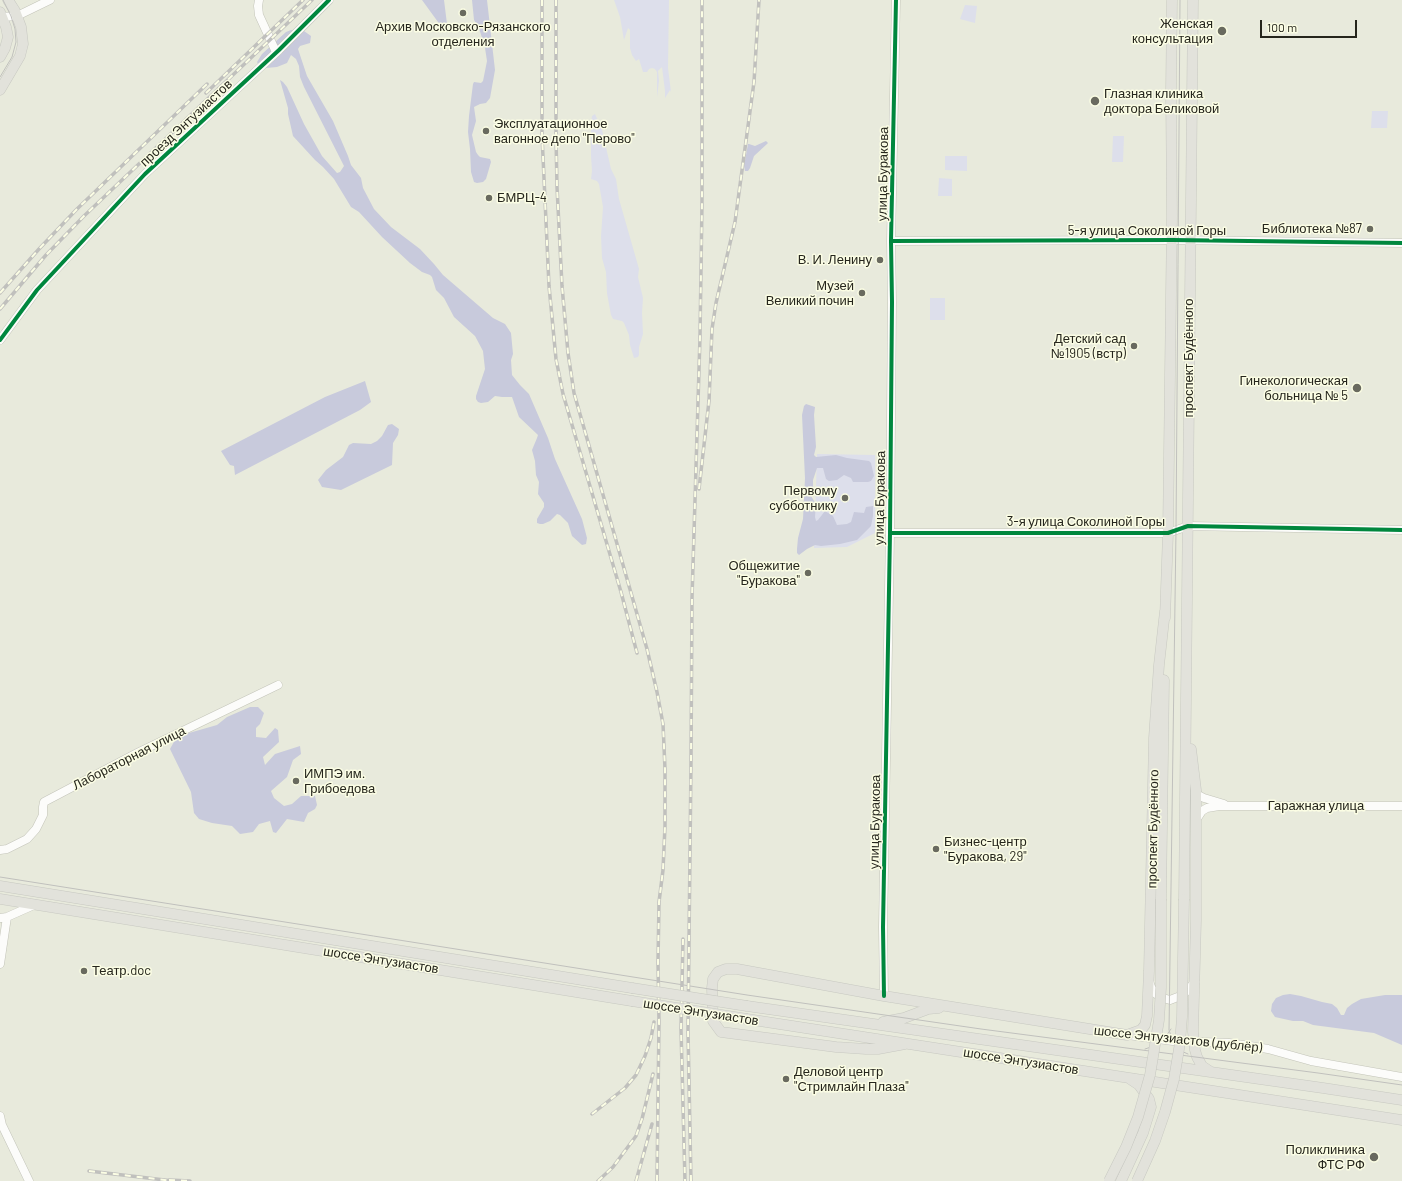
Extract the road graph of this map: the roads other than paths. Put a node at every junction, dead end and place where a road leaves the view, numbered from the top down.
1 (8, 0) edge
2 (50, 0) edge
3 (259, 0) edge
4 (329, 0) edge
5 (896, 0) edge
6 (1172, 0) edge
7 (1193, 0) edge
8 (21, 14) junction
9 (1, 15) edge
10 (276, 52) junction
11 (0, 57) edge
12 (0, 90) edge
13 (1172, 240) junction
14 (1190, 240) junction
15 (891, 241) junction
16 (1402, 243) edge
17 (0, 340) edge
18 (1188, 526) junction
19 (1402, 530) edge
20 (890, 532) junction
21 (1168, 533) junction
22 (1165, 611) junction
23 (278, 685) dead end
24 (1190, 771) junction
25 (1196, 790) junction
26 (1231, 805) junction
27 (1402, 806) edge
28 (1196, 820) junction
29 (0, 850) edge
30 (0, 886) edge
31 (0, 899) edge
32 (34, 905) junction
33 (3, 917) edge
34 (0, 964) edge
35 (1149, 980) junction
36 (1195, 982) junction
37 (884, 996) junction
38 (953, 1007) junction
39 (865, 1023) junction
40 (1127, 1035) junction
41 (1194, 1042) junction
42 (905, 1044) junction
43 (1210, 1072) junction
44 (1129, 1077) junction
45 (1402, 1077) edge
46 (1402, 1100) edge
47 (1362, 1113) junction
48 (0, 1116) edge
49 (1402, 1120) edge
50 (1402, 1126) edge
51 (29, 1181) edge
52 (1109, 1181) edge
53 (1122, 1181) edge
54 (1137, 1181) edge

1 - 8 main road
2 - 8 street
3 - 10 street
4 - 10 street, проезд Энтузиастов
5 - 15 street, улица Буракова
6 - 13 main road, проспект Будённого
7 - 14 main road, проспект Будённого
8 - 9 street
8 - 12 main road
9 - 11 main road
10 - 17 street, проезд Энтузиастов
13 - 14 street, 5-я улица Соколиной Горы
13 - 15 street, 5-я улица Соколиной Горы
13 - 21 main road, проспект Будённого
14 - 16 street, 5-я улица Соколиной Горы
14 - 18 main road, проспект Будённого
15 - 20 street, улица Буракова
18 - 19 street, 3-я улица Соколиной Горы
18 - 21 street, 3-я улица Соколиной Горы
18 - 24 main road, проспект Будённого
20 - 21 street, 3-я улица Соколиной Горы
20 - 37 street, улица Буракова
21 - 22 main road, проспект Будённого
22 - 35 main road, проспект Будённого
22 - 52 main road, проспект Будённого, bridge
23 - 29 street, Лабораторная улица
24 - 25 main road, проспект Будённого
24 - 54 main road, проспект Будённого, bridge
25 - 26 street, Гаражная улица
25 - 28 main road, проспект Будённого
26 - 27 street, Гаражная улица
26 - 28 street, Гаражная улица
28 - 36 main road, проспект Будённого
30 - 39 main road, шоссе Энтузиастов, bridge
31 - 32 main road, шоссе Энтузиастов
32 - 33 street
32 - 42 main road, шоссе Энтузиастов, bridge
33 - 34 street
35 - 36 street
35 - 40 main road, проспект Будённого
36 - 41 main road, проспект Будённого
37 - 38 main road
37 - 42 main road
38 - 39 main road
38 - 40 main road, шоссе Энтузиастов (дублёр)
39 - 43 main road, шоссе Энтузиастов
40 - 41 street, шоссе Энтузиастов (дублёр)
41 - 43 main road, проспект Будённого
41 - 45 street, шоссе Энтузиастов (дублёр)
42 - 44 main road, шоссе Энтузиастов
43 - 46 main road, шоссе Энтузиастов
44 - 47 main road, шоссе Энтузиастов
44 - 53 main road
47 - 49 main road, шоссе Энтузиастов
47 - 50 main road
48 - 51 street

